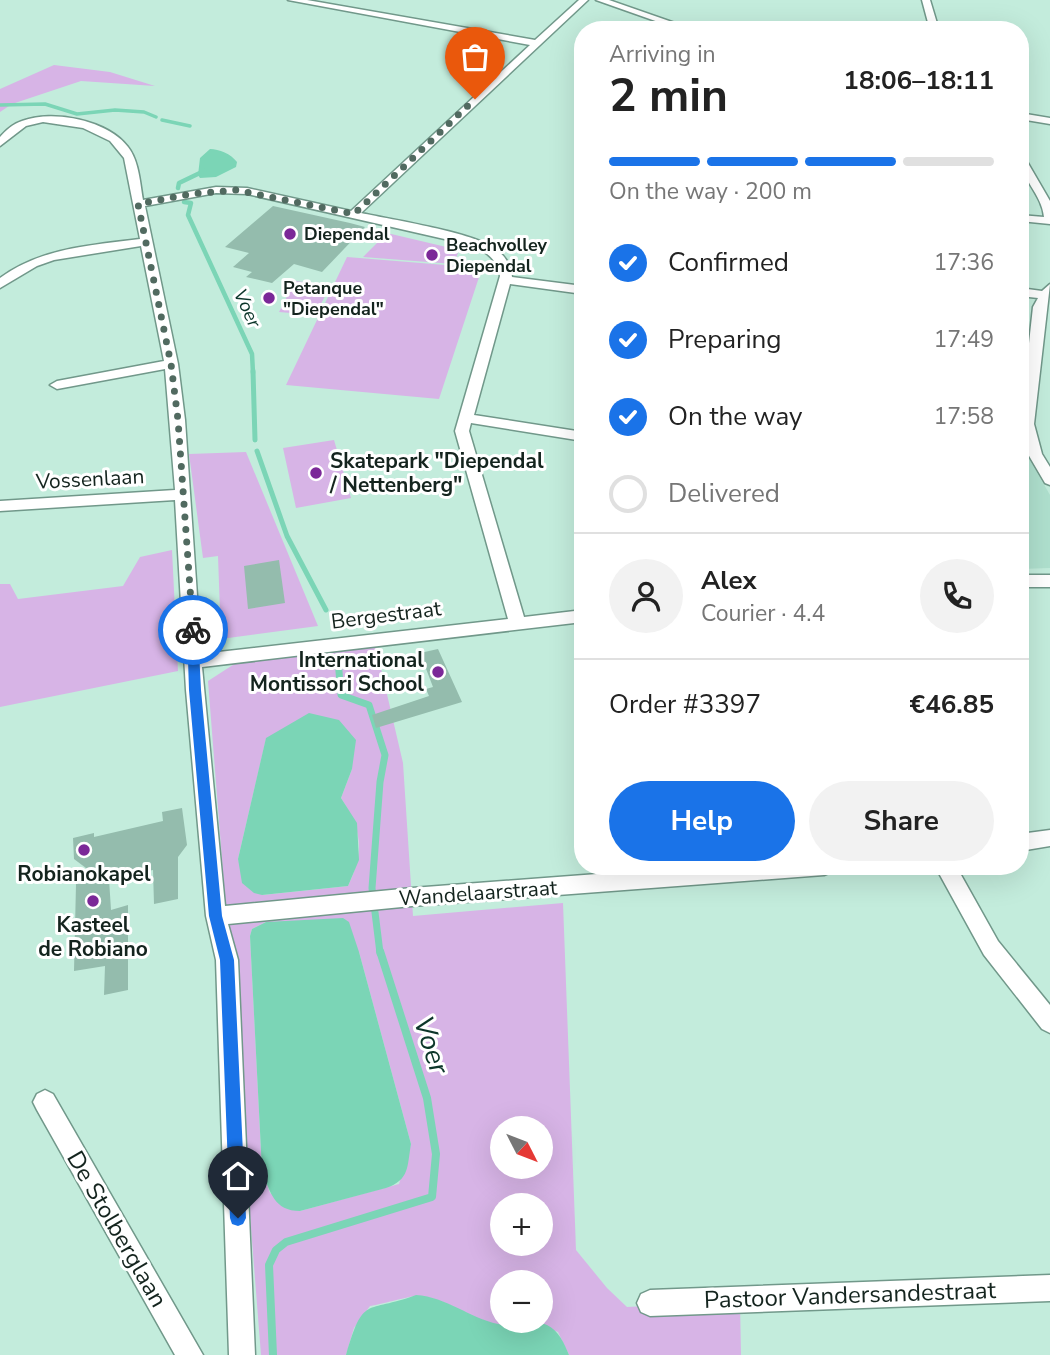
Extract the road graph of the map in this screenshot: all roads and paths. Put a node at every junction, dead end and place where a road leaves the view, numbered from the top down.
1 (292, 0) edge
2 (584, 0) edge
3 (600, 0) edge
4 (926, 0) edge
5 (664, 21) edge
6 (932, 21) edge
7 (536, 43) junction
8 (1029, 118) edge
9 (45, 119) junction
10 (1050, 121) edge
11 (0, 143) edge
12 (0, 154) edge
13 (1029, 176) edge
14 (138, 204) junction
15 (354, 214) junction
16 (1050, 214) edge
17 (1029, 217) edge
18 (145, 242) junction
19 (504, 280) junction
20 (0, 284) edge
21 (574, 289) edge
22 (1029, 292) edge
23 (1047, 292) edge
24 (171, 364) junction
25 (57, 385) dead end
26 (1029, 404) edge
27 (465, 418) junction
28 (1029, 432) edge
29 (574, 436) edge
30 (1050, 480) edge
31 (183, 495) junction
32 (0, 506) edge
33 (1050, 581) edge
34 (1029, 582) edge
35 (574, 617) edge
36 (517, 622) junction
37 (195, 661) junction
38 (1050, 838) edge
39 (1029, 842) edge
40 (708, 875) edge
41 (950, 875) edge
42 (216, 916) junction
43 (1050, 1022) edge
44 (45, 1102) dead end
45 (1050, 1288) edge
46 (650, 1303) dead end
47 (190, 1355) edge
48 (243, 1355) edge

1 - 7 street
2 - 7 street
3 - 5 street
4 - 6 street
7 - 15 street
8 - 10 street
9 - 11 street
9 - 12 street
9 - 14 street
13 - 16 street
14 - 15 street
14 - 18 street
15 - 19 street
16 - 17 street
18 - 20 street
18 - 24 street
19 - 21 street
19 - 27 street
22 - 23 street
23 - 26 street
24 - 25 street
24 - 31 street
27 - 29 street
27 - 36 street
28 - 30 street
31 - 32 street, Vossenlaan
31 - 37 street
33 - 34 street
35 - 36 street, Bergestraat
36 - 37 street, Bergestraat
37 - 42 street
38 - 39 street
40 - 42 street, Wandelaarstraat
41 - 43 street
42 - 48 street
44 - 47 street, De Stolberglaan
45 - 46 street, Pastoor Vandersandestraat

